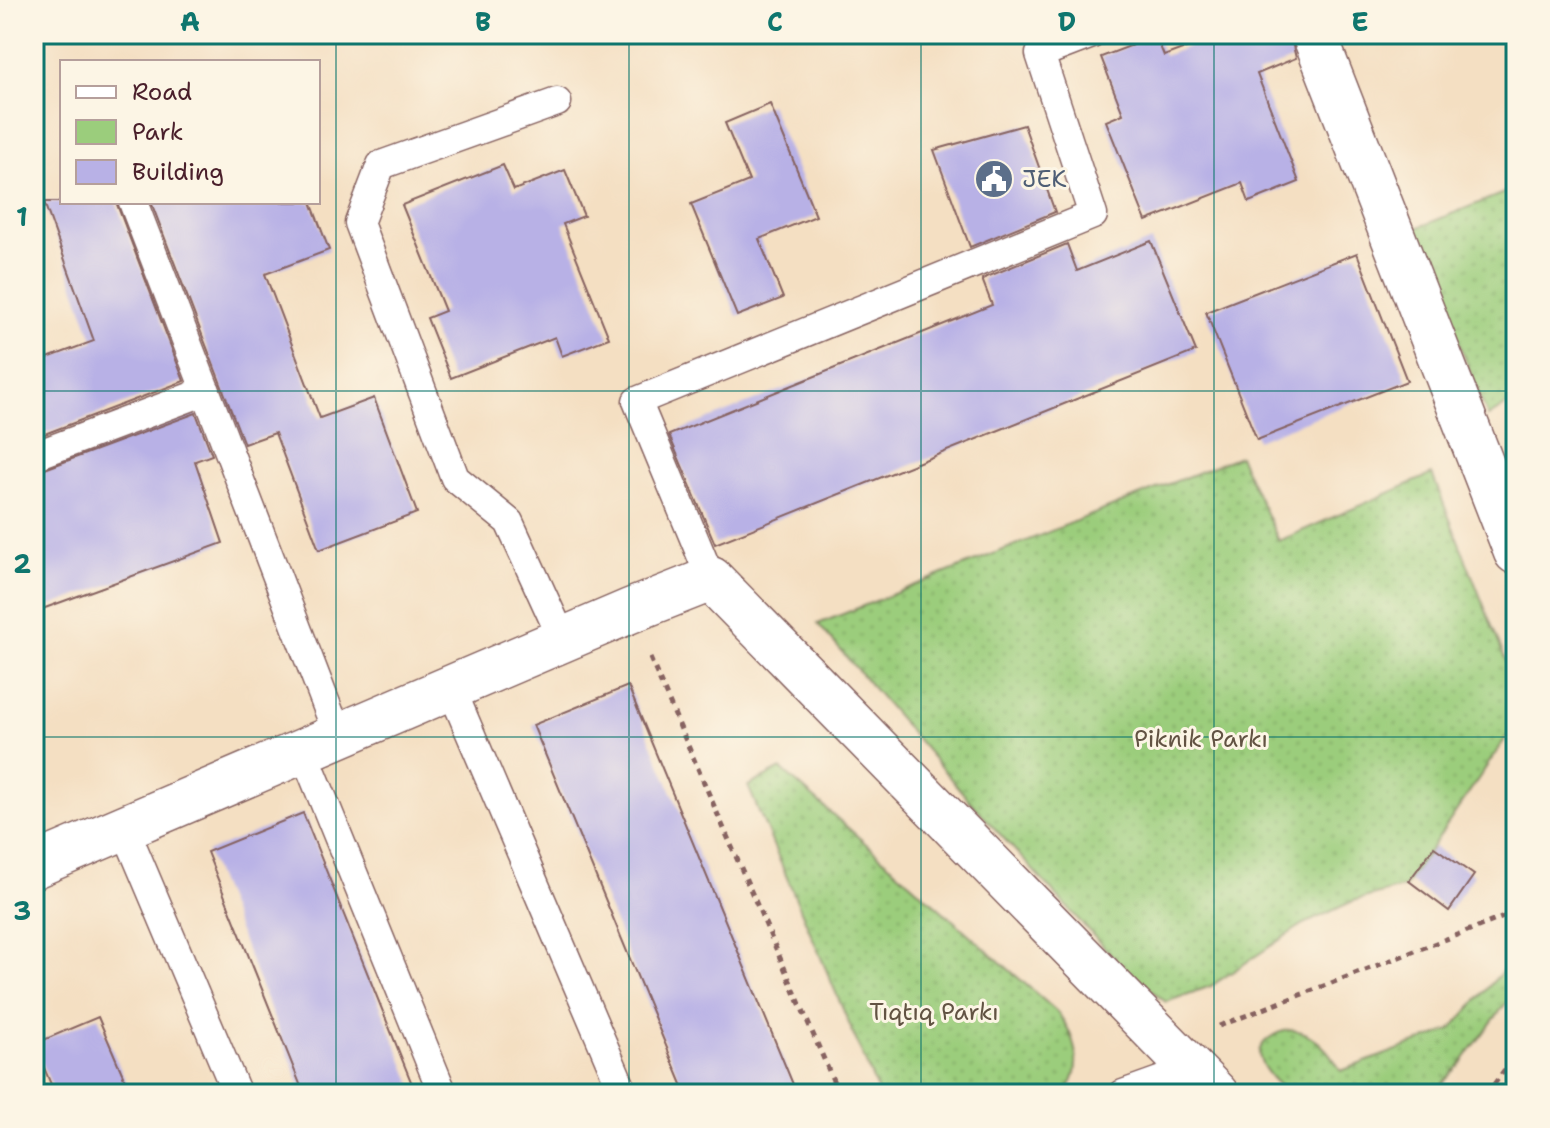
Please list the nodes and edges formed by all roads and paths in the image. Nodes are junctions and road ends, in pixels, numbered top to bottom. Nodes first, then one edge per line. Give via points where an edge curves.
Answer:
1 (1092, 34) edge
2 (1314, 34) edge
3 (557, 102) dead end
4 (134, 204) edge
5 (206, 391) junction
6 (34, 456) edge
7 (1516, 552) edge
8 (711, 579) junction
9 (630, 611) junction
10 (563, 640) junction
11 (451, 688) junction
12 (320, 743) junction
13 (125, 829) junction
14 (34, 866) edge
15 (1516, 920) edge
16 (1210, 1029) dead end
17 (1516, 1054) edge
18 (1203, 1082) edge
19 (237, 1094) edge
20 (443, 1094) edge
21 (624, 1094) edge
22 (839, 1094) edge
23 (1123, 1094) edge
24 (1487, 1094) edge

1 - 8 lane via 1040,54 1093,215 637,401
2 - 7 street
3 - 10 lane via 381,165 359,223 455,478 509,522
4 - 5 lane
5 - 6 lane
5 - 12 lane
8 - 9 street
8 - 18 street
9 - 10 street
9 - 22 path
10 - 11 street
11 - 12 street
11 - 21 lane
12 - 13 street
12 - 20 lane
13 - 14 street
13 - 19 lane
15 - 16 path via 1509,915
17 - 24 path
18 - 23 lane

